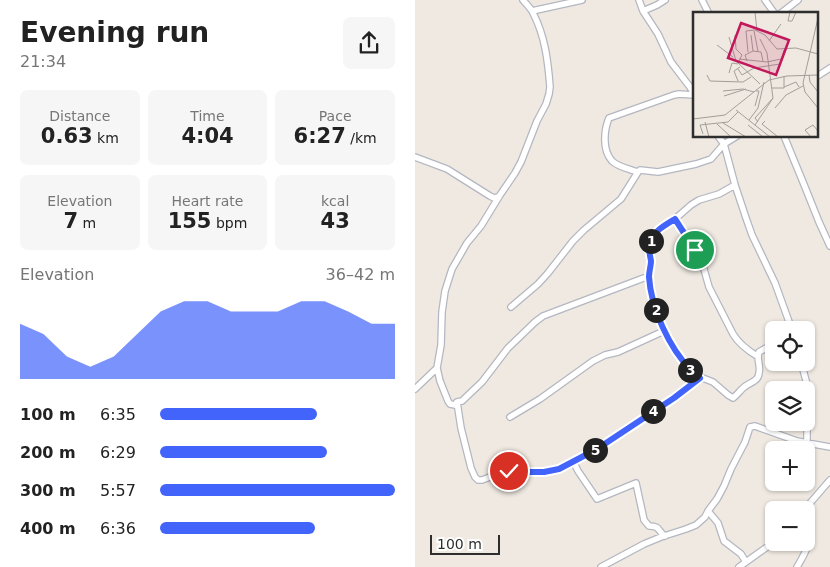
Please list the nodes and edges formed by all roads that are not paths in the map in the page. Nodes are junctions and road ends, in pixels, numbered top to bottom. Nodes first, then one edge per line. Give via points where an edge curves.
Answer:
1 (523, 0) edge
2 (582, 0) edge
3 (639, 0) edge
4 (665, 0) edge
5 (702, 0) edge
6 (765, 0) edge
7 (798, 0) edge
8 (532, 11) junction
9 (643, 11) junction
10 (708, 12) edge
11 (774, 12) edge
12 (783, 12) edge
13 (830, 68) edge
14 (817, 75) edge
15 (692, 85) edge
16 (693, 94) edge
17 (719, 138) edge
18 (734, 138) edge
19 (785, 138) edge
20 (725, 144) junction
21 (415, 157) edge
22 (638, 172) junction
23 (735, 185) junction
24 (498, 197) junction
25 (675, 219) junction
26 (830, 246) edge
27 (649, 276) junction
28 (511, 308) dead end
29 (789, 321) edge
30 (664, 331) junction
31 (765, 349) edge
32 (757, 356) junction
33 (437, 368) junction
34 (803, 371) edge
35 (700, 378) junction
36 (415, 389) edge
37 (457, 402) junction
38 (510, 417) dead end
39 (797, 441) edge
40 (807, 441) edge
41 (815, 444) edge
42 (830, 447) edge
43 (573, 462) junction
44 (830, 480) edge
45 (812, 501) edge
46 (708, 511) junction
47 (665, 536) junction
48 (765, 548) edge
49 (805, 551) edge
50 (746, 562) junction
51 (601, 567) edge
52 (739, 567) edge
53 (797, 567) edge

1 - 8 street
2 - 8 street
3 - 9 street
4 - 9 street
5 - 10 street
6 - 11 street
7 - 12 street
8 - 24 street via 545,45 549,94 521,162
9 - 15 street via 671,62
13 - 14 street
16 - 22 street via 673,94 609,118 605,144 611,160
17 - 20 street
18 - 20 street
19 - 26 street
20 - 22 street via 711,159 696,164 658,172
20 - 23 street
21 - 24 street via 447,169 490,196
22 - 28 street via 621,199 584,230 538,284
23 - 25 street via 699,200
23 - 29 street via 752,235
24 - 33 street via 452,269 445,291
25 - 27 street via 654,234 649,250
25 - 32 street via 702,262 709,287 737,341
27 - 30 street
27 - 37 street via 543,316 508,348 482,382 463,401
30 - 35 street via 691,371
30 - 38 street via 599,358
31 - 32 street
32 - 35 street via 760,372 756,380 733,398 713,382
33 - 36 street
33 - 37 street via 448,401 455,405
34 - 40 street via 811,399
35 - 43 street
37 - 43 street via 471,468 478,480 509,471 552,471
39 - 46 street via 750,427 717,499
41 - 42 street
43 - 47 street via 597,498 636,483 644,520 649,526 657,526
44 - 45 street
46 - 47 street via 696,525
46 - 50 street via 718,523 724,541
47 - 51 street
48 - 50 street
49 - 53 street
50 - 52 street

